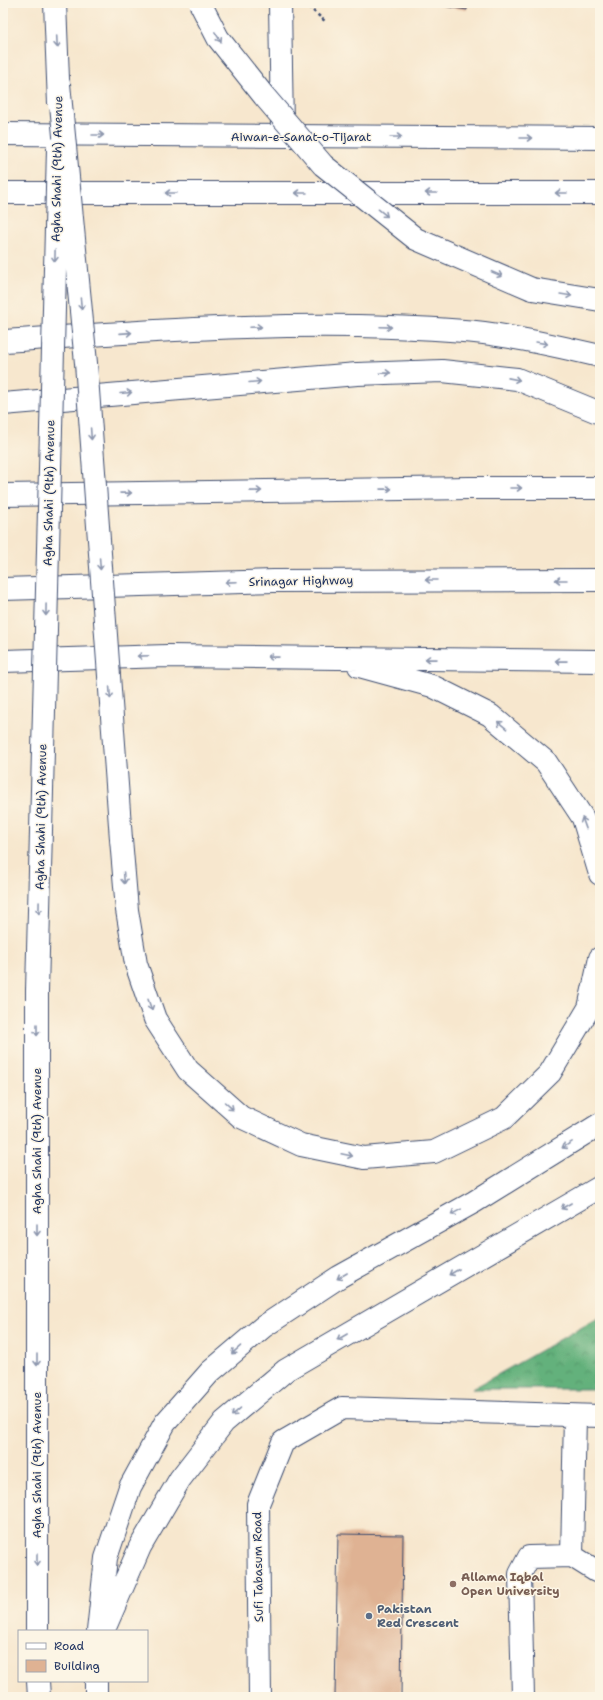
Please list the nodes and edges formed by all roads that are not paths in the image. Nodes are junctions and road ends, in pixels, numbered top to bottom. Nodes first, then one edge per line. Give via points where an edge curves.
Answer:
1 (55, 3) edge
2 (200, 3) edge
3 (280, 3) edge
4 (59, 84) junction
5 (3, 134) edge
6 (282, 136) junction
7 (600, 138) edge
8 (3, 193) edge
9 (600, 193) edge
10 (600, 300) edge
11 (3, 341) edge
12 (600, 356) edge
13 (3, 404) edge
14 (598, 412) edge
15 (600, 488) edge
16 (3, 495) edge
17 (600, 580) edge
18 (3, 589) edge
19 (302, 657) junction
20 (3, 660) edge
21 (600, 661) edge
22 (600, 874) edge
23 (600, 958) edge
24 (600, 1124) edge
25 (600, 1187) edge
26 (576, 1416) junction
27 (600, 1416) edge
28 (572, 1556) junction
29 (600, 1572) edge
30 (37, 1630) edge
31 (98, 1630) edge
32 (103, 1630) edge
33 (38, 1682) edge
34 (96, 1682) edge
35 (39, 1697) edge
36 (96, 1697) edge
37 (260, 1697) edge
38 (523, 1697) edge

1 -> 4 main road, Agha Shahi (9th) Avenue, bridge
2 -> 10 main road, bridge via 218,38 323,165 416,239 532,289
3 - 6 main road
4 -> 23 main road, bridge via 86,363 127,910 136,964 155,1018 188,1070 241,1117 302,1145 364,1158 434,1152 504,1118 550,1073 589,1008
4 -> 30 main road, Agha Shahi (9th) Avenue, bridge via 37,991
5 -> 6 main road, Aiwan-e-Sanat-o-Tijarat
6 -> 7 main road, Aiwan-e-Sanat-o-Tijarat
9 -> 8 main road
11 -> 12 main road via 299,325 390,327 483,333
13 -> 14 main road via 358,374 442,371 517,379
16 -> 15 main road
17 -> 18 main road, Srinagar Highway via 274,581
19 -> 20 main road via 167,656
21 -> 19 main road
22 -> 19 main road via 583,818 546,762 490,715 432,686 366,667
24 -> 31 main road via 474,1202 339,1278 263,1327 210,1372 165,1423 130,1486 106,1558
25 -> 32 main road via 286,1370 224,1422 180,1479 140,1547
26 - 27 main road
26 - 28 main road
26 - 37 main road, Sufi Tabasum Road via 342,1408 283,1442 258,1504
28 - 29 main road
28 - 38 main road via 528,1557 520,1574
33 - 35 main road
34 - 36 main road

